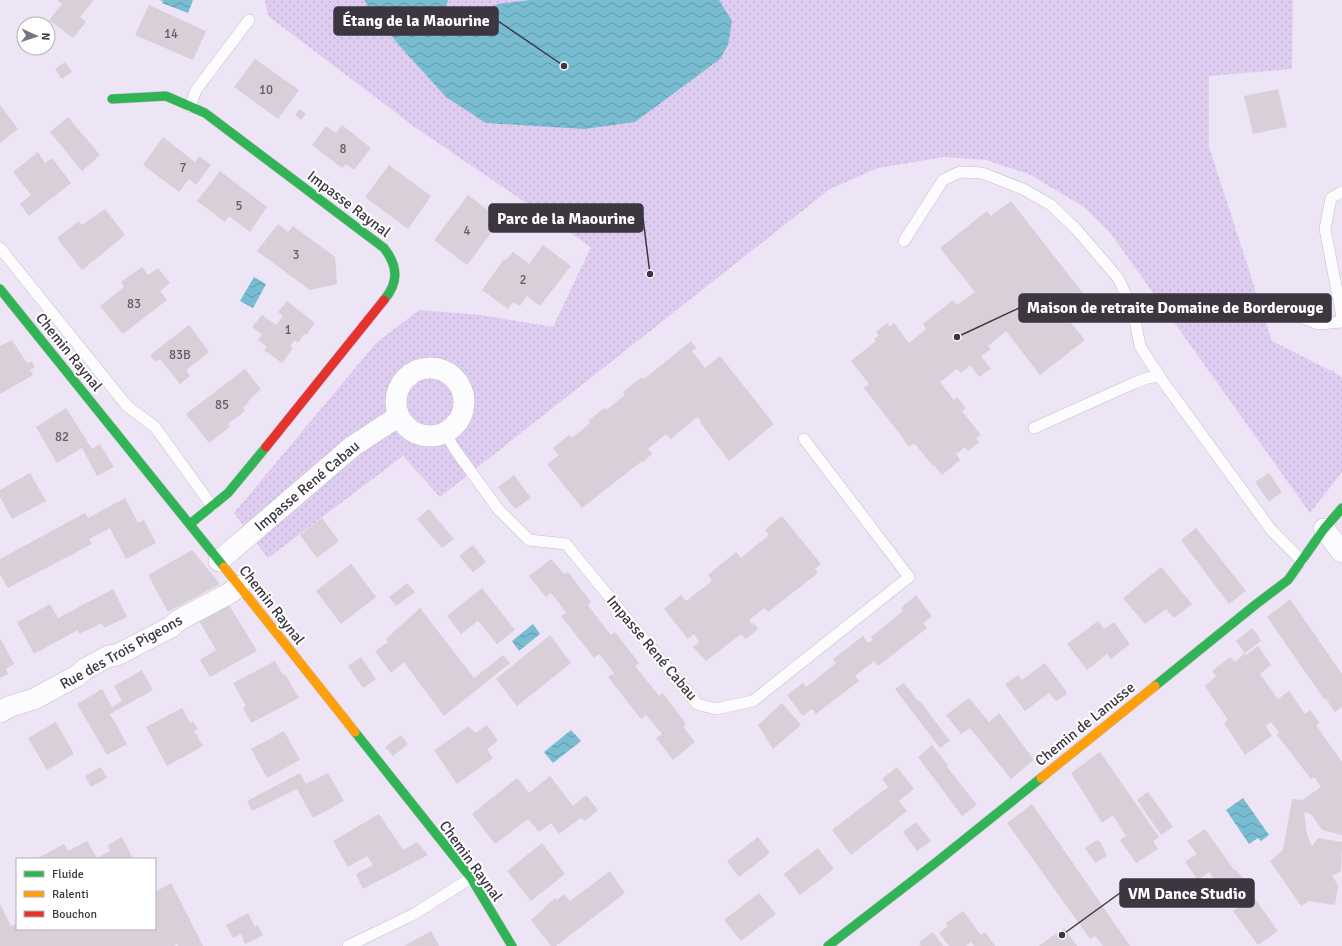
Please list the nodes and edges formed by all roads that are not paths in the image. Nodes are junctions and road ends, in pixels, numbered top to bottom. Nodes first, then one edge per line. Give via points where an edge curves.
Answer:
1 (249, 20) dead end
2 (112, 98) dead end
3 (190, 107) junction
4 (1342, 192) edge
5 (904, 241) dead end
6 (0, 248) edge
7 (0, 289) edge
8 (1259, 301) dead end
9 (1342, 316) edge
10 (1342, 322) edge
11 (1159, 376) junction
12 (399, 416) junction
13 (1034, 428) dead end
14 (445, 433) junction
15 (804, 439) dead end
16 (212, 506) junction
17 (1342, 508) edge
18 (190, 524) junction
19 (1324, 529) junction
20 (1342, 552) edge
21 (219, 561) junction
22 (1302, 561) junction
23 (239, 586) junction
24 (0, 712) edge
25 (471, 878) junction
26 (348, 946) edge
27 (512, 946) edge
28 (828, 946) edge

1 - 3 lane via 196,90
2 - 3 street, Impasse Raynal via 166,96
3 - 16 street, Impasse Raynal via 205,113 384,248 396,267 390,293 228,493
4 - 9 lane via 1331,198 1325,229
5 - 11 lane via 943,180 960,172 982,173 1023,189 1051,205 1076,229 1118,278 1133,310 1140,346
6 - 16 lane via 126,406 155,427
7 - 18 street, Chemin Raynal
8 - 10 lane via 1318,324
11 - 13 lane via 1132,384
11 - 22 lane via 1272,531
12 - 14 street via 405,425 424,436
12 - 14 street via 397,396 406,378 424,368 444,370 459,383 464,394 461,417 455,426
12 - 21 street, Impasse René Cabau via 353,446
14 - 15 lane, Impasse René Cabau via 498,509 529,540 566,544 698,704 716,709 753,701 909,577
16 - 18 street, Impasse Raynal
17 - 19 street, Chemin de Lanusse
18 - 21 street, Chemin Raynal
19 - 20 street
19 - 22 street, Chemin de Lanusse
21 - 23 street, Chemin Raynal
22 - 28 street, Chemin de Lanusse via 1288,580
23 - 24 street, Rue des Trois Pigeons via 171,627 117,655 109,656 65,683
23 - 25 street, Chemin Raynal
25 - 26 lane via 414,914
25 - 27 street, Chemin Raynal

